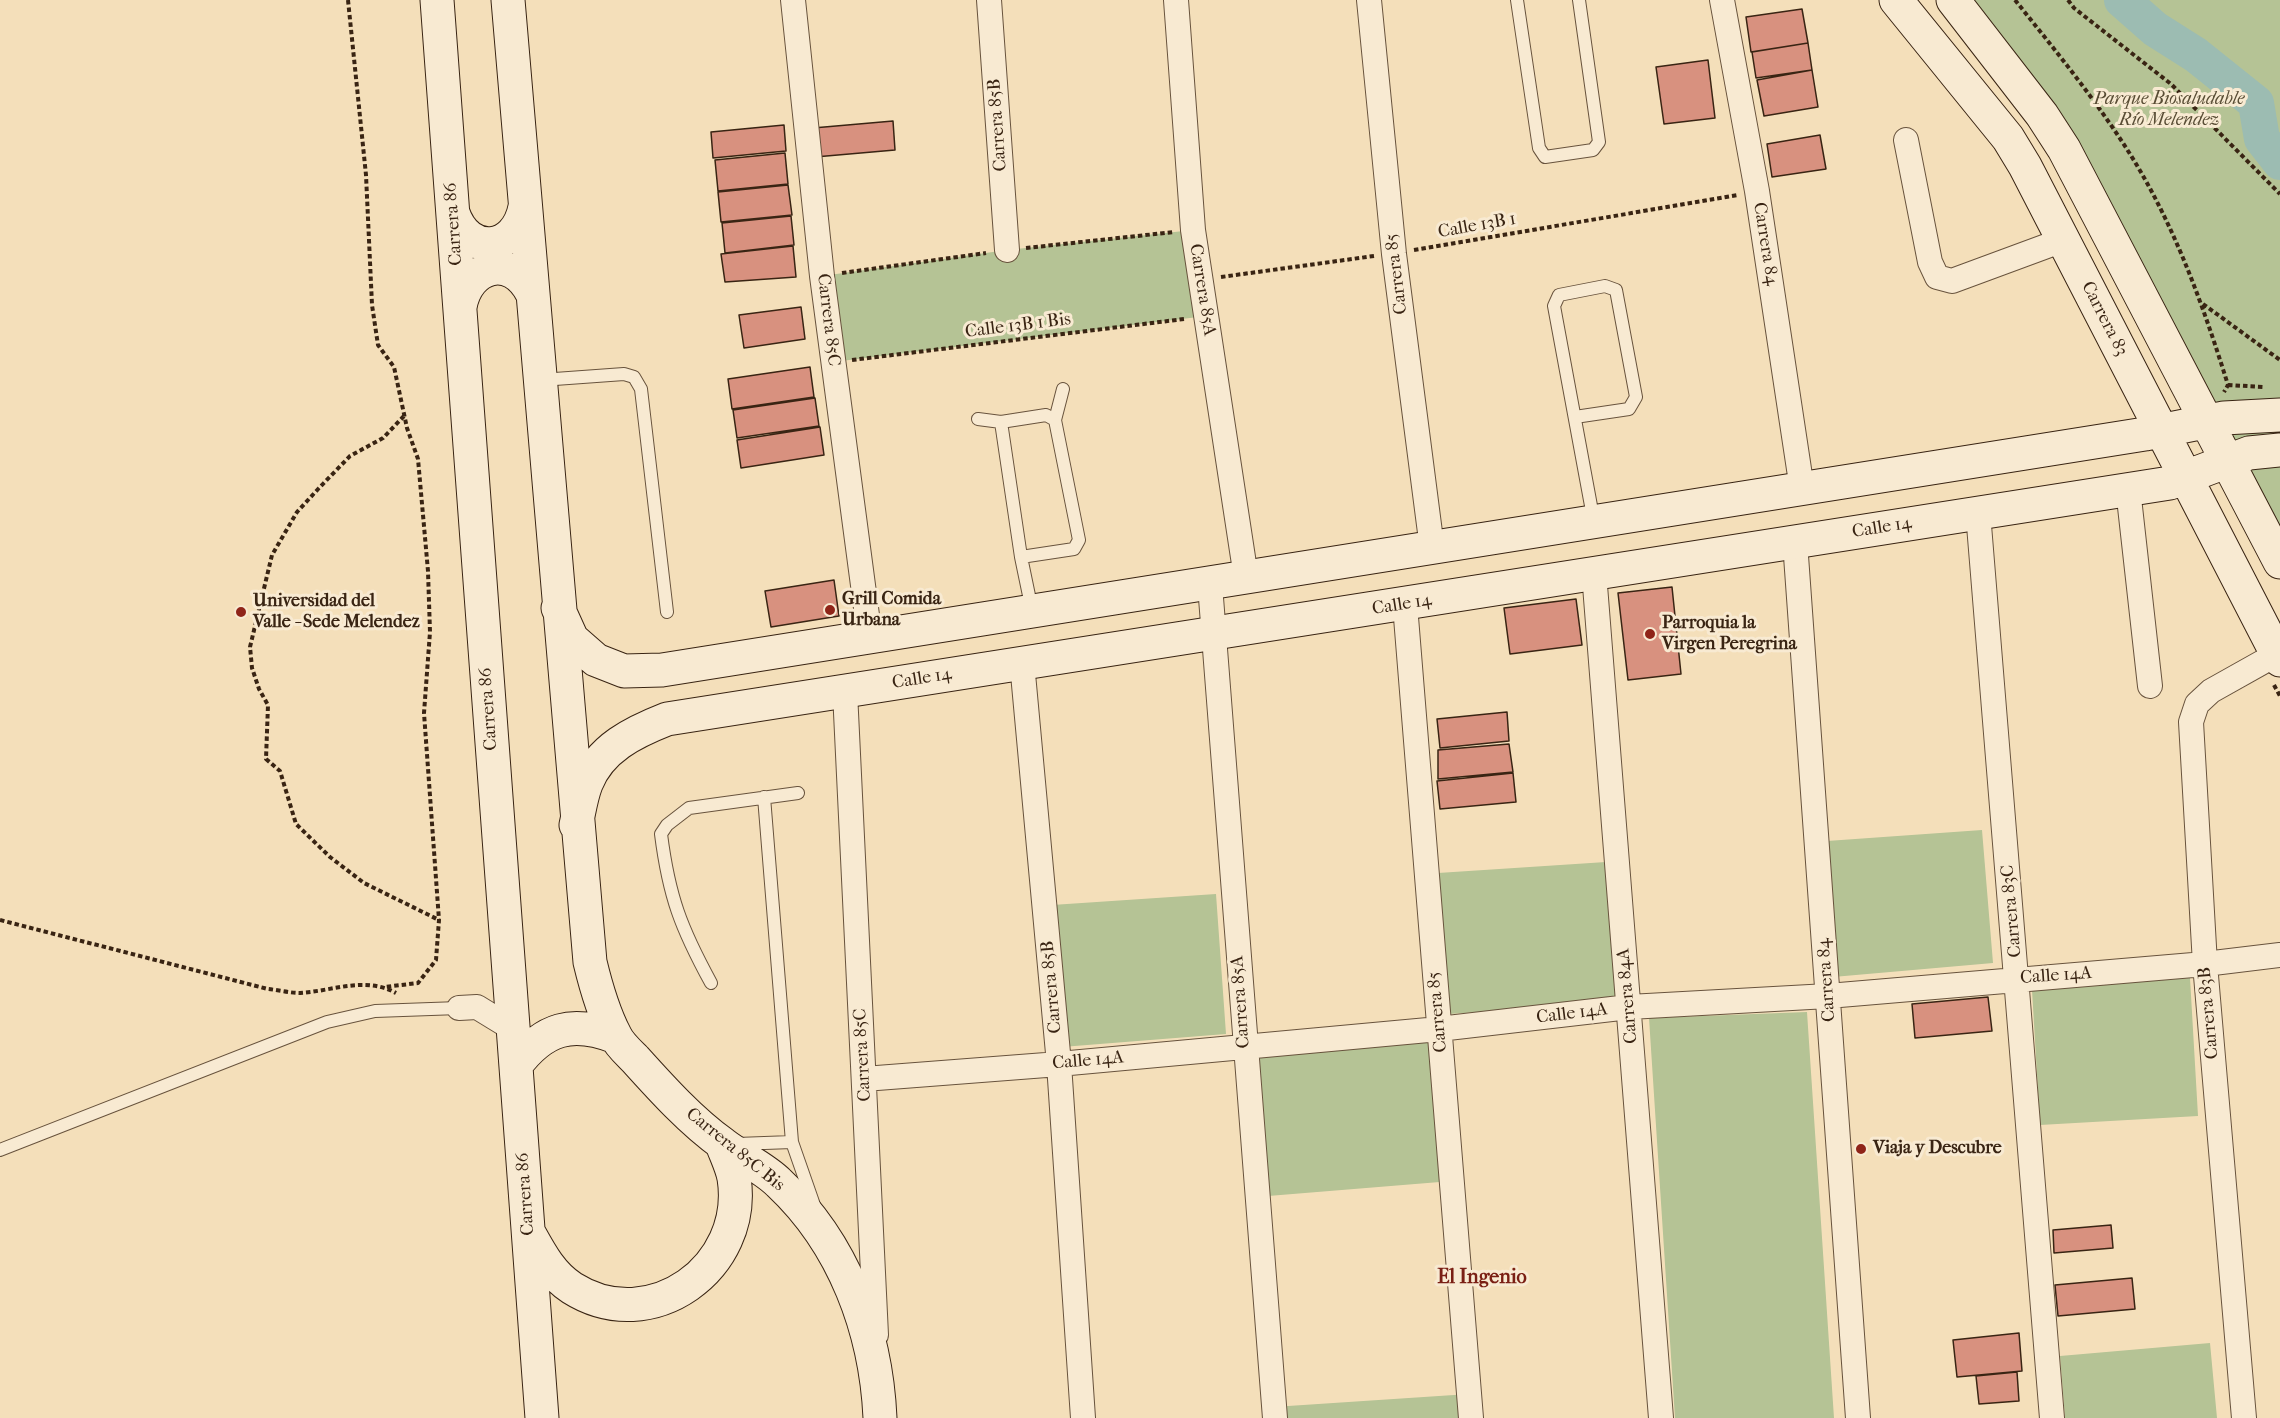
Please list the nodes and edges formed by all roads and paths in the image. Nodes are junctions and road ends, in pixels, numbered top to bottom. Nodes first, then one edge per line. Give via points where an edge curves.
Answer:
1 (348, 0) edge
2 (437, 0) edge
3 (508, 0) edge
4 (793, 0) edge
5 (989, 0) edge
6 (1176, 0) edge
7 (1369, 0) edge
8 (1518, 0) edge
9 (1579, 0) edge
10 (1722, 0) edge
11 (1896, 0) edge
12 (1953, 0) edge
13 (2015, 0) edge
14 (2068, 0) edge
15 (2042, 115) junction
16 (2008, 138) junction
17 (1906, 140) dead end
18 (2085, 185) junction
19 (1757, 192) junction
20 (2280, 194) edge
21 (2044, 203) junction
22 (525, 207) junction
23 (453, 213) junction
24 (2063, 240) junction
25 (1007, 250) dead end
26 (1394, 254) junction
27 (1200, 279) junction
28 (532, 293) junction
29 (2202, 304) junction
30 (460, 307) junction
31 (1206, 316) junction
32 (2280, 360) edge
33 (833, 362) junction
34 (539, 380) junction
35 (1063, 389) dead end
36 (2275, 402) edge
37 (405, 416) junction
38 (1575, 417) junction
39 (978, 419) dead end
40 (1055, 420) junction
41 (1001, 422) junction
42 (2206, 422) junction
43 (2161, 431) junction
44 (2280, 450) edge
45 (2227, 460) junction
46 (2280, 463) edge
47 (2184, 478) junction
48 (1802, 489) junction
49 (2128, 489) junction
50 (1978, 513) junction
51 (2255, 514) junction
52 (1594, 522) junction
53 (1795, 542) junction
54 (1432, 548) junction
55 (1021, 557) junction
56 (2280, 561) edge
57 (1594, 573) junction
58 (1246, 577) junction
59 (1210, 585) junction
60 (1405, 605) junction
61 (558, 608) junction
62 (667, 612) dead end
63 (1032, 612) junction
64 (1213, 635) junction
65 (870, 638) junction
66 (2279, 657) edge
67 (1022, 663) junction
68 (2150, 686) dead end
69 (845, 692) junction
70 (798, 793) dead end
71 (764, 796) junction
72 (576, 825) junction
73 (0, 920) edge
74 (439, 920) junction
75 (2280, 955) edge
76 (2205, 964) junction
77 (2017, 979) junction
78 (509, 980) junction
79 (711, 983) dead end
80 (384, 987) junction
81 (1828, 996) junction
82 (468, 1007) junction
83 (1629, 1007) junction
84 (425, 1010) junction
85 (513, 1029) junction
86 (1439, 1029) junction
87 (616, 1037) junction
88 (1245, 1046) junction
89 (1059, 1064) junction
90 (516, 1065) junction
91 (864, 1078) junction
92 (792, 1142) junction
93 (722, 1144) junction
94 (0, 1150) edge
95 (529, 1233) junction
96 (824, 1233) junction
97 (879, 1386) junction
98 (542, 1418) edge
99 (880, 1418) edge
100 (1083, 1418) edge
101 (1275, 1418) edge
102 (1471, 1418) edge
103 (1661, 1418) edge
104 (1858, 1418) edge
105 (2052, 1418) edge
106 (2244, 1418) edge

1 - 37 path via 366,175 372,305 378,345 394,367
2 - 23 street, Carrera 86
3 - 22 street
4 - 33 street, Carrera 85C
5 - 25 street, Carrera 85B
6 - 27 street, Carrera 85A via 1192,230
7 - 26 street, Carrera 85
8 - 9 lane via 1539,148 1545,158 1593,150 1599,142
10 - 19 street, Carrera 84
11 - 16 street, Carrera 83
12 - 15 street
13 - 29 path via 2083,86 2130,155 2174,236
14 - 20 path via 2171,84
15 - 16 street via 2045,134 2037,145 2025,149
15 - 18 street
16 - 21 street, Carrera 83
17 - 24 street via 1930,262 1937,278 1952,281
18 - 21 street via 2074,174 2053,175 2043,186
18 - 42 street
19 - 26 path, Calle 13B 1
19 - 48 street, Carrera 84
21 - 24 street, Carrera 83
22 - 23 street via 522,222 499,243 484,244 469,238 458,227
22 - 28 street
23 - 30 street, Carrera 86
24 - 43 street, Carrera 83
26 - 27 path, Calle 13B 1
26 - 54 street, Carrera 85
27 - 31 street, Carrera 85A
28 - 30 street via 516,272 490,268 468,282
28 - 34 street
29 - 32 path
29 - 36 path via 2228,385
30 - 78 street, Carrera 86
31 - 33 path, Calle 13B 1 Bis
31 - 58 street, Carrera 85A
33 - 65 street, Carrera 85C
34 - 61 street
34 - 62 lane via 624,374 634,377 641,389
35 - 40 lane
36 - 42 street via 2247,416
37 - 74 path via 418,459 428,571 430,632 424,713
37 - 74 path via 383,438 350,456 297,512 266,570 250,648 258,689 268,705 266,759 280,771 296,824 364,883
38 - 38 lane via 1629,410 1636,397 1616,290 1605,286 1559,295 1554,306
38 - 52 lane
39 - 41 lane
40 - 41 lane via 1046,415
40 - 55 lane via 1079,540 1074,549
41 - 55 lane
42 - 43 street
42 - 45 street
43 - 47 street, Carrera 83
43 - 48 street
44 - 45 street, Calle 14 via 2261,450
45 - 47 street, Calle 14
45 - 51 street
46 - 51 street via 2260,482
47 - 49 street, Calle 14
47 - 66 street, Carrera 83
48 - 52 street
49 - 50 street, Calle 14
49 - 68 street
50 - 53 street, Calle 14
50 - 77 street, Carrera 83C
51 - 56 street
52 - 54 street
53 - 57 street, Calle 14
53 - 81 street, Carrera 84
54 - 58 street
55 - 63 lane
57 - 60 street, Calle 14
57 - 83 street, Carrera 84A
58 - 59 street
59 - 63 street
59 - 64 street, Carrera 85A
60 - 64 street, Calle 14
60 - 86 street, Carrera 85
61 - 65 street via 572,639 596,660 624,671 662,670
61 - 72 street
63 - 65 street
64 - 67 street, Calle 14
64 - 88 street, Carrera 85A
66 - 76 street, Carrera 83B via 2211,691 2196,704 2191,722
67 - 69 street, Calle 14
67 - 89 street, Carrera 85B
69 - 72 street, Calle 14 via 668,719 630,734 606,754 586,783
69 - 91 street, Carrera 85C
70 - 71 lane
71 - 79 lane via 689,808 661,834 667,881 683,932
71 - 92 lane
72 - 87 street, Carrera 85C Bis via 590,962
73 - 80 path via 268,989 299,993 363,984
74 - 80 path via 436,960 424,976 417,983
75 - 76 street, Calle 14A
76 - 77 street, Calle 14A
76 - 106 street, Carrera 83B
77 - 81 street, Calle 14A
77 - 105 street, Carrera 83C
78 - 82 street
78 - 85 street, Carrera 86
80 - 84 path
81 - 83 street, Calle 14A
81 - 104 street, Carrera 84
82 - 84 lane
82 - 85 street
83 - 86 street, Calle 14A
83 - 103 street, Carrera 84A
84 - 94 lane via 375,1011 327,1022
85 - 90 street, Carrera 86
86 - 88 street, Calle 14A
86 - 102 street, Carrera 85
87 - 90 street via 594,1029 571,1028 549,1034 530,1047
87 - 93 street, Carrera 85C Bis via 659,1086
88 - 89 street, Calle 14A
88 - 101 street, Carrera 85A
89 - 91 street, Calle 14A
89 - 100 street, Carrera 85B
90 - 95 street, Carrera 86
91 - 97 street, Carrera 85C
92 - 93 lane
92 - 96 lane
93 - 95 street via 734,1177 735,1213 724,1246 703,1275 674,1295 640,1304 605,1302 572,1288 546,1264
93 - 96 street, Carrera 85C Bis via 778,1181
95 - 98 street, Carrera 86
96 - 97 street, Carrera 85C Bis via 848,1277 865,1325
97 - 99 street, Carrera 85C

